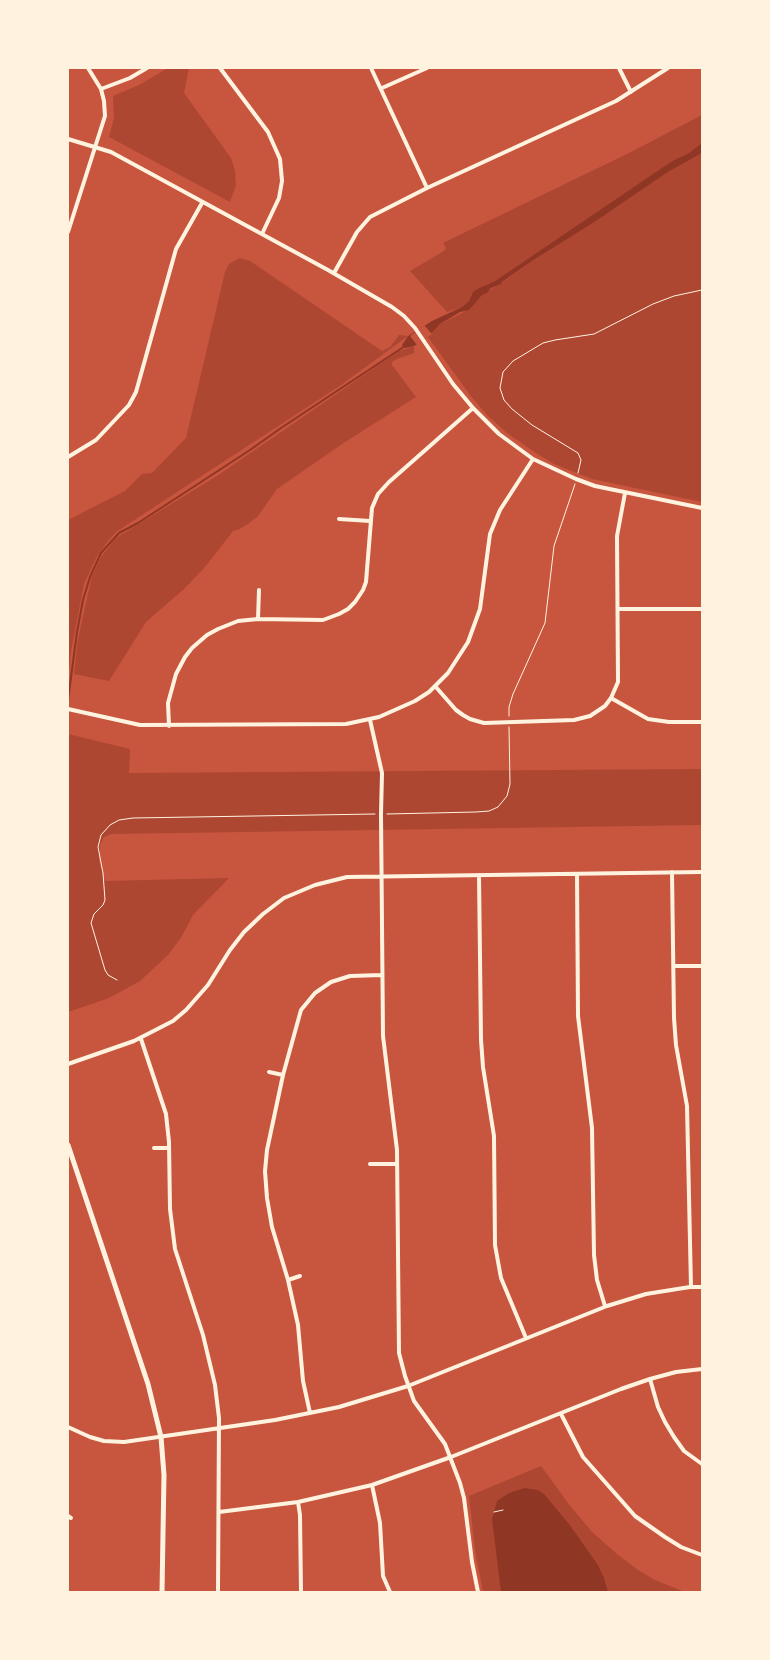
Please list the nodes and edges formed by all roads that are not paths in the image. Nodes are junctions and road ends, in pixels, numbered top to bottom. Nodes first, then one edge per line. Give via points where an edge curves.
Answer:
1 (88, 68) edge
2 (147, 68) edge
3 (220, 68) edge
4 (371, 68) edge
5 (427, 68) edge
6 (620, 68) edge
7 (668, 68) edge
8 (382, 88) junction
9 (102, 89) junction
10 (631, 92) junction
11 (68, 139) edge
12 (95, 146) junction
13 (427, 188) junction
14 (202, 203) junction
15 (68, 232) edge
16 (262, 234) junction
17 (334, 273) junction
18 (474, 408) junction
19 (68, 457) edge
20 (533, 458) junction
21 (625, 493) junction
22 (702, 508) edge
23 (339, 519) dead end
24 (370, 521) junction
25 (259, 590) dead end
26 (618, 609) junction
27 (702, 610) edge
28 (258, 619) junction
29 (435, 686) junction
30 (611, 698) junction
31 (69, 710) edge
32 (370, 720) junction
33 (702, 722) edge
34 (169, 726) junction
35 (672, 872) junction
36 (702, 872) edge
37 (577, 874) junction
38 (478, 875) junction
39 (381, 876) junction
40 (674, 966) junction
41 (702, 966) edge
42 (382, 975) junction
43 (142, 1039) junction
44 (68, 1064) edge
45 (269, 1072) dead end
46 (283, 1075) junction
47 (68, 1145) edge
48 (154, 1148) dead end
49 (169, 1148) junction
50 (370, 1164) dead end
51 (397, 1164) junction
52 (300, 1276) dead end
53 (288, 1280) junction
54 (691, 1287) junction
55 (702, 1287) edge
56 (606, 1306) junction
57 (526, 1338) junction
58 (702, 1369) edge
59 (650, 1379) junction
60 (408, 1386) junction
61 (310, 1413) junction
62 (562, 1414) junction
63 (68, 1428) edge
64 (218, 1429) junction
65 (161, 1437) junction
66 (451, 1457) junction
67 (702, 1464) edge
68 (372, 1485) junction
69 (298, 1502) junction
70 (219, 1512) junction
71 (702, 1555) edge
72 (162, 1592) edge
73 (218, 1592) edge
74 (301, 1592) edge
75 (390, 1592) edge
76 (478, 1592) edge

1 - 9 street
2 - 9 street
3 - 16 street via 268,132 280,158 282,182 279,198
4 - 8 street
5 - 8 street
6 - 10 street
7 - 10 street
8 - 13 street
9 - 12 street via 105,116
10 - 13 street
11 - 12 street
12 - 14 street
12 - 15 street
13 - 17 street via 363,223
14 - 16 street
14 - 19 street via 176,250 136,392 129,405 96,440
16 - 17 street
17 - 18 street via 404,316
18 - 20 street via 499,434
18 - 24 street via 389,482 374,501
20 - 21 street via 576,479
20 - 29 street via 500,510 490,534 481,600 471,636 456,664
21 - 22 street
21 - 26 street via 617,536
23 - 24 street
24 - 28 street via 366,582 361,595 348,609 322,620
25 - 28 street
26 - 27 street
26 - 30 street via 618,674
28 - 34 street via 226,625 192,648 172,685 168,703
29 - 30 street via 456,710 470,719 484,722 582,719 599,711
29 - 32 street via 394,712
30 - 33 street via 648,719
31 - 34 street via 140,726
32 - 34 street via 346,724
32 - 39 street via 382,773
35 - 36 street
35 - 37 street
35 - 40 street
37 - 38 street
37 - 56 street via 578,1016 592,1128 595,1266
38 - 39 street
38 - 57 street via 481,1040 494,1136 496,1254 501,1278
39 - 42 street
39 - 43 street via 347,877 315,885 284,898 244,932 208,985 186,1010
40 - 41 street
40 - 54 street via 675,1038 687,1106
42 - 46 street via 350,976 331,982 315,993 301,1010
42 - 51 street via 384,1060
43 - 44 street
43 - 49 street via 166,1114
45 - 46 street
46 - 53 street via 265,1171 272,1227
47 - 65 street via 148,1384
48 - 49 street
49 - 64 street via 170,1207 175,1249 209,1355
50 - 51 street
51 - 60 street via 398,1339
52 - 53 street
53 - 61 street via 298,1325 303,1381
54 - 55 street
54 - 56 street via 646,1294
56 - 57 street
57 - 60 street
58 - 59 street
59 - 62 street
59 - 67 street via 661,1414 674,1437
60 - 61 street
60 - 66 street via 418,1409 439,1434
61 - 64 street
62 - 66 street
62 - 71 street via 583,1456 635,1516 667,1538
63 - 65 street via 90,1437 124,1442
64 - 65 street
64 - 70 street
65 - 72 street via 164,1475
66 - 68 street
66 - 76 street via 464,1498
68 - 69 street
68 - 75 street via 380,1523 383,1576
69 - 70 street
69 - 74 street
70 - 73 street

